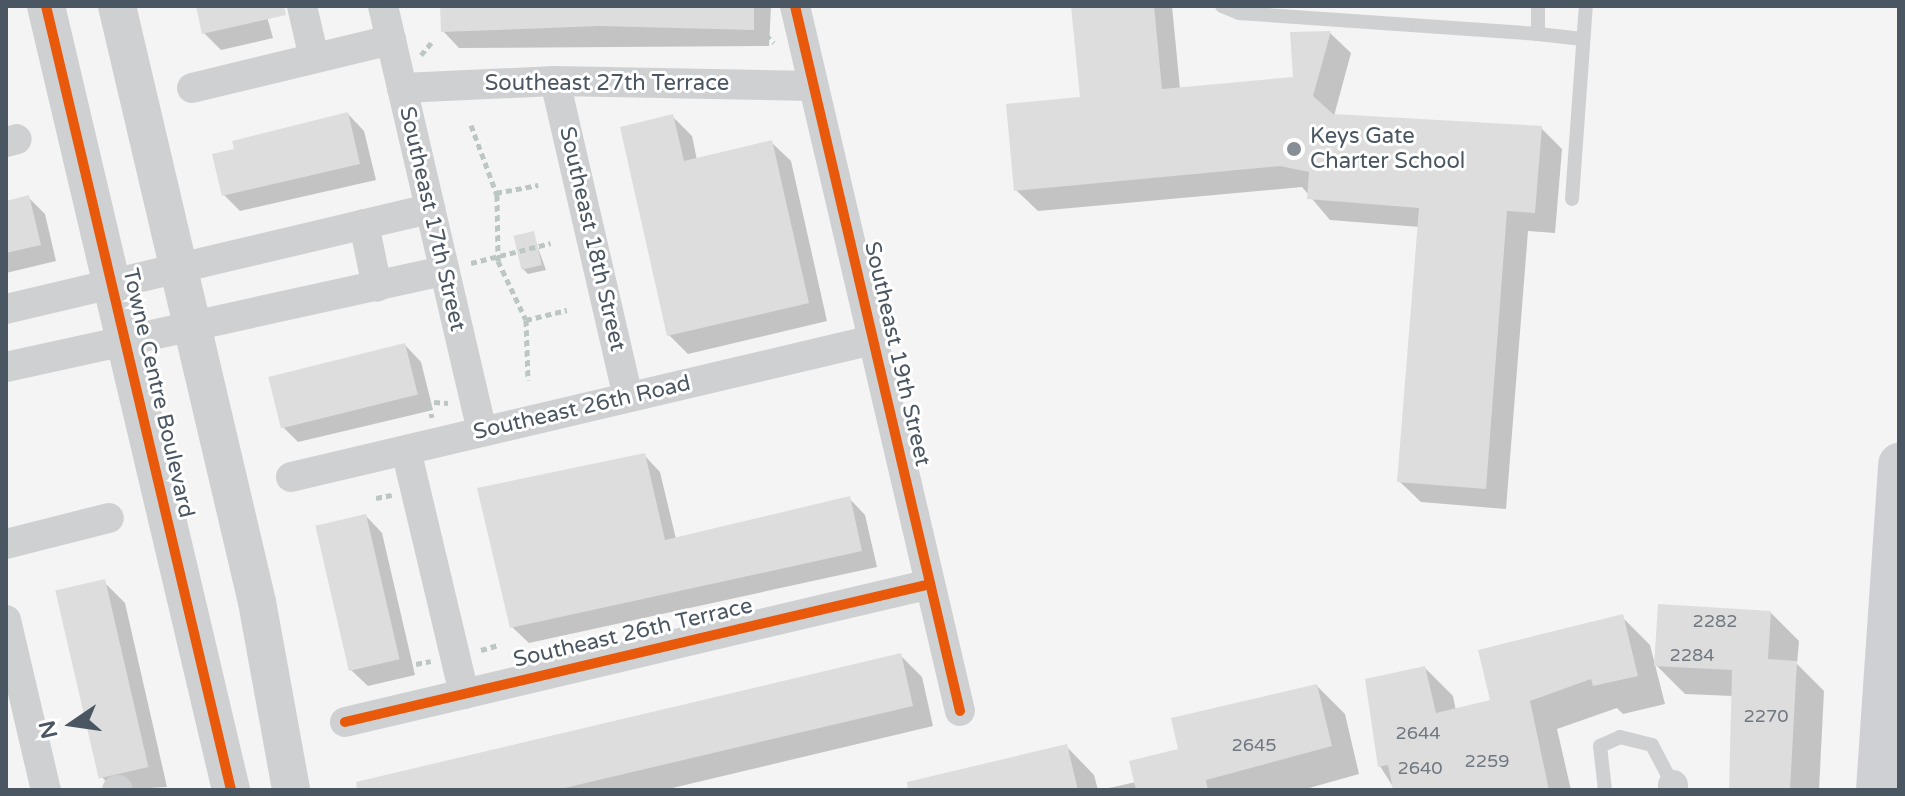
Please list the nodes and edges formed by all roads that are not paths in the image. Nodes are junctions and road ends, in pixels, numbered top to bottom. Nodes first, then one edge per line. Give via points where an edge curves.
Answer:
1 (46, 6) edge
2 (117, 6) edge
3 (302, 6) edge
4 (383, 6) edge
5 (795, 6) edge
6 (1222, 6) edge
7 (1538, 6) edge
8 (1586, 6) edge
9 (1538, 34) junction
10 (1583, 39) junction
11 (391, 40) junction
12 (314, 58) junction
13 (555, 81) junction
14 (813, 86) junction
15 (192, 88) dead end
16 (402, 88) junction
17 (1572, 199) dead end
18 (430, 209) junction
19 (364, 224) junction
20 (178, 264) junction
21 (457, 267) junction
22 (111, 283) junction
23 (377, 287) junction
24 (6, 309) edge
25 (192, 325) junction
26 (124, 339) junction
27 (873, 340) junction
28 (6, 367) edge
29 (628, 397) junction
30 (482, 432) junction
31 (406, 450) junction
32 (1899, 464) edge
33 (291, 477) dead end
34 (109, 518) dead end
35 (6, 544) edge
36 (930, 584) junction
37 (6, 620) edge
38 (1891, 655) edge
39 (464, 694) junction
40 (960, 711) dead end
41 (345, 722) dead end
42 (1673, 787) edge
43 (46, 790) edge
44 (231, 790) edge
45 (291, 790) edge
46 (1605, 790) edge
47 (1877, 790) edge

1 - 22 street, Towne Centre Boulevard
2 - 20 street
3 - 12 street
4 - 11 street, Southeast 17th Street
5 - 14 street, Southeast 19th Street
6 - 9 lane via 1239,13
7 - 9 lane
8 - 10 lane
9 - 10 lane
10 - 17 lane
11 - 12 street
11 - 16 street, Southeast 17th Street
12 - 15 street
13 - 14 street, Southeast 27th Terrace
13 - 16 street, Southeast 27th Terrace
13 - 29 street, Southeast 18th Street
14 - 27 street, Southeast 19th Street
16 - 18 street, Southeast 17th Street
18 - 19 street
18 - 21 street, Southeast 17th Street
19 - 20 street
19 - 23 street
20 - 22 street
20 - 25 street
21 - 23 street
21 - 30 street, Southeast 17th Street
22 - 24 street
22 - 26 street, Towne Centre Boulevard
23 - 25 street
25 - 26 street
25 - 45 street via 267,650
26 - 28 street
26 - 44 street, Towne Centre Boulevard
27 - 29 street, Southeast 26th Road
27 - 36 street, Southeast 19th Street
29 - 30 street, Southeast 26th Road
30 - 31 street, Southeast 26th Road
31 - 33 street, Southeast 26th Road
31 - 39 street
32 - 38 main road
34 - 35 street
36 - 39 street, Southeast 26th Terrace
36 - 40 street, Southeast 19th Street
37 - 43 street
38 - 47 main road
39 - 41 street, Southeast 26th Terrace
42 - 46 lane via 1652,745 1620,737 1600,746

